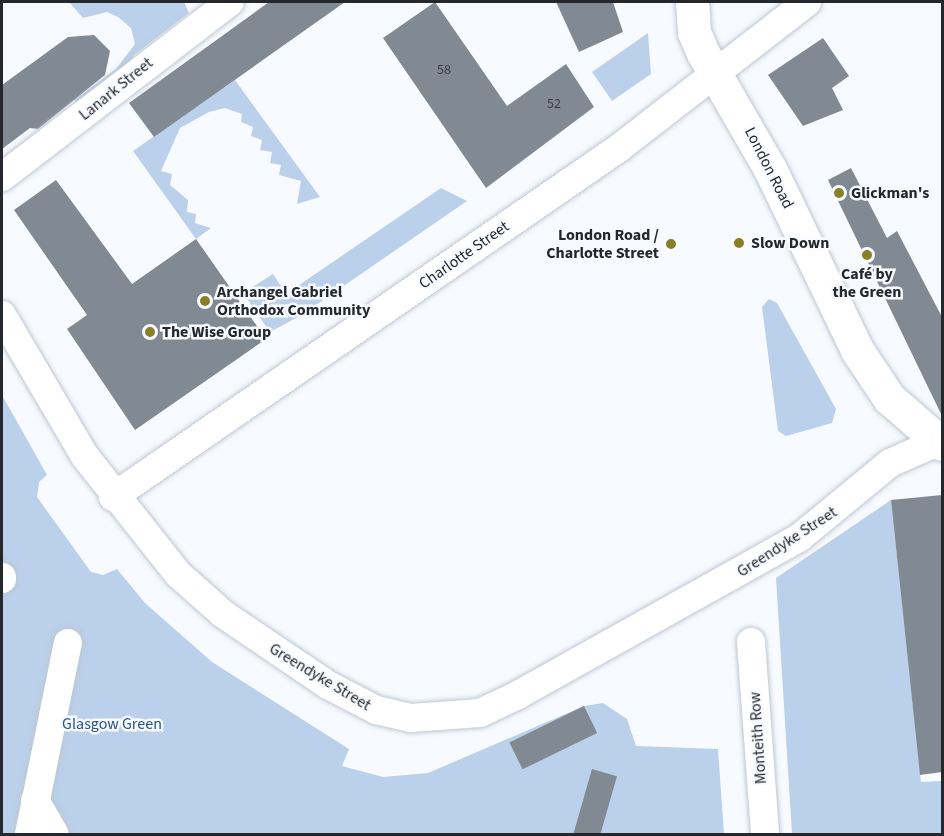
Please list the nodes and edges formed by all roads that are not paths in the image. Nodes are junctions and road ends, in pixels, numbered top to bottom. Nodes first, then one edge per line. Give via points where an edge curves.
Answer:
1 (230, 2) edge
2 (692, 2) edge
3 (807, 2) edge
4 (713, 70) junction
5 (2, 177) edge
6 (2, 315) edge
7 (942, 442) edge
8 (113, 497) junction
9 (751, 642) dead end
10 (68, 643) dead end
11 (35, 800) junction
12 (29, 834) edge
13 (55, 834) edge
14 (765, 834) edge

1 - 5 street, Lanark Street
2 - 4 main road, London Road via 694,32
3 - 4 street, Charlotte Street
4 - 7 main road, London Road via 771,171 874,378 900,409
4 - 8 street, Charlotte Street via 619,148
6 - 8 street, Greendyke Street
7 - 8 street, Greendyke Street via 890,463 826,519 712,590 488,710 451,717 411,718 376,710 287,659 198,593
9 - 14 street, Monteith Row
10 - 11 street
11 - 12 street
11 - 13 street

